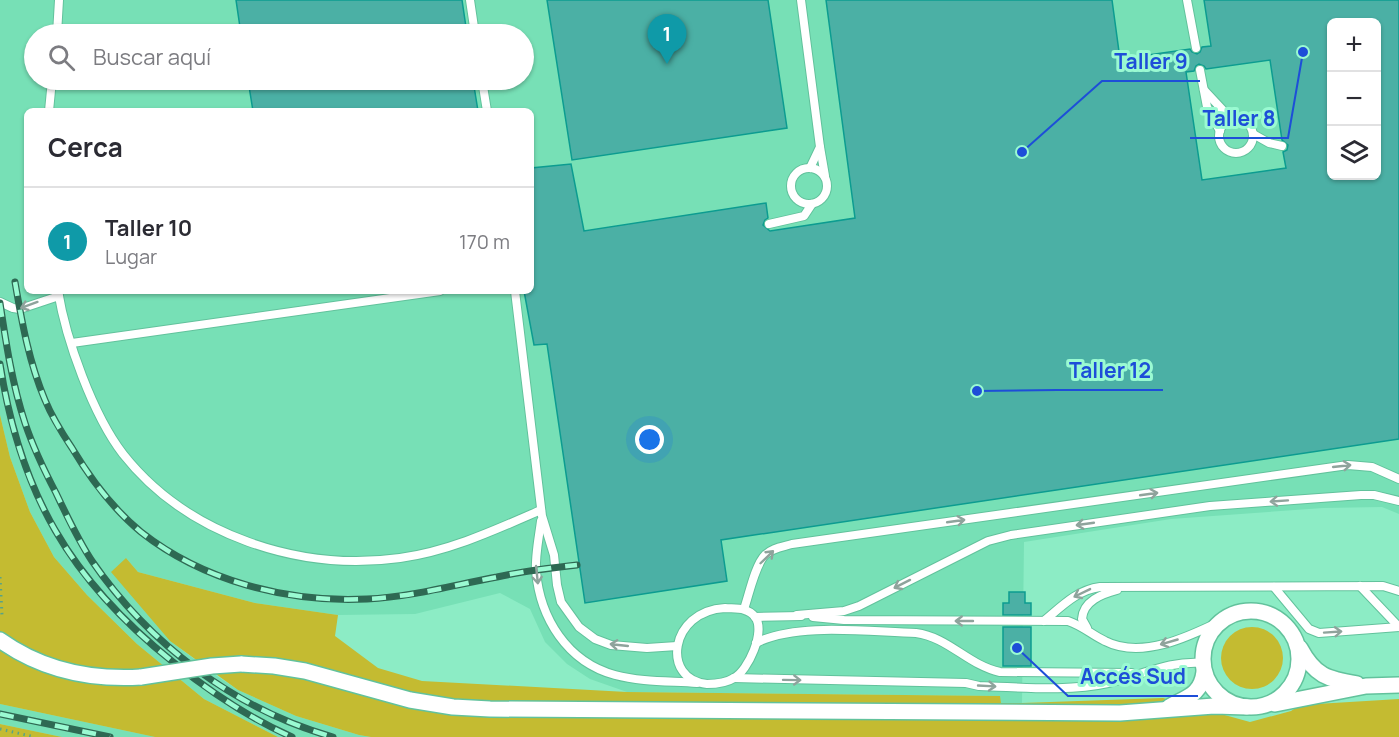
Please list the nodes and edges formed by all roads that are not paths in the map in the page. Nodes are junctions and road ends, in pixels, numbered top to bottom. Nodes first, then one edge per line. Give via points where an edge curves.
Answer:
1 (59, 0) edge
2 (470, 0) edge
3 (801, 0) edge
4 (1187, 0) edge
5 (58, 24) edge
6 (474, 24) edge
7 (1196, 48) dead end
8 (1200, 70) dead end
9 (51, 90) edge
10 (484, 90) edge
11 (1204, 90) junction
12 (49, 108) edge
13 (487, 108) edge
14 (1232, 120) junction
15 (1220, 131) junction
16 (1253, 134) junction
17 (1282, 146) dead end
18 (820, 147) junction
19 (810, 168) junction
20 (825, 177) junction
21 (812, 204) junction
22 (769, 224) dead end
23 (57, 294) edge
24 (59, 294) edge
25 (419, 294) edge
26 (515, 294) edge
27 (0, 302) edge
28 (72, 343) junction
29 (1399, 479) edge
30 (1399, 501) edge
31 (541, 513) junction
32 (1360, 586) junction
33 (1127, 587) junction
34 (1274, 587) junction
35 (1399, 591) edge
36 (744, 609) junction
37 (797, 615) junction
38 (755, 617) junction
39 (1223, 620) junction
40 (1044, 621) junction
41 (1399, 627) edge
42 (1090, 631) junction
43 (1295, 637) junction
44 (0, 640) edge
45 (756, 643) junction
46 (677, 645) junction
47 (1204, 668) junction
48 (1143, 673) junction
49 (734, 678) junction
50 (697, 683) junction
51 (1399, 685) edge
52 (1366, 686) junction
53 (1254, 707) junction
54 (1163, 709) junction

1 - 5 lane
2 - 6 lane
3 - 18 lane
4 - 7 lane
8 - 11 lane
9 - 12 lane
10 - 13 lane
11 - 14 lane
11 - 15 lane via 1207,107
14 - 15 lane
14 - 16 lane via 1248,124
15 - 16 lane via 1222,147 1237,153 1251,145
16 - 17 lane
18 - 19 lane
18 - 20 lane
19 - 20 lane
19 - 21 lane via 798,172 792,188 797,198
20 - 21 lane via 825,194
21 - 22 lane via 804,216
23 -> 27 lane via 20,309
24 - 28 lane
25 - 28 lane
26 - 31 lane
28 - 31 lane via 100,417 123,454 176,504 228,534 311,558 371,561 429,553
36 -> 29 lane via 759,563 777,548 792,544 1348,465 1372,467
30 -> 37 lane via 1361,495 1210,506 1011,535 977,546 859,606
46 -> 31 lane via 611,645 579,627 561,602 554,555
31 -> 50 lane via 536,559 538,587 549,622 560,639 592,665 613,674
32 - 34 lane
32 - 35 lane
32 - 41 lane
33 - 34 lane
33 -> 40 lane via 1078,593
33 - 42 lane via 1084,608 1082,619
34 -> 41 lane via 1309,629 1319,633
36 - 38 lane
36 - 46 lane via 712,609 698,615 683,629
37 - 38 lane
40 -> 37 lane via 844,620
38 - 45 lane
39 -> 42 lane via 1192,635 1154,646 1119,646
39 - 43 street via 1254,611 1271,615
39 - 47 street via 1206,643
40 - 42 lane via 1068,621
43 - 52 street via 1317,673
43 - 53 street via 1299,666 1295,680 1276,701
44 - 54 street, bridge via 38,661 96,678 141,677 212,666 274,666 453,707 964,712
45 - 48 lane via 802,630 916,633 941,640 971,661 1000,672
45 - 49 lane via 743,671
46 - 50 lane via 680,665
47 - 48 lane via 1189,662
47 - 53 street via 1210,685 1220,696 1233,704
47 - 54 street via 1203,684 1195,693
49 -> 48 lane via 1068,687 1110,683
49 - 50 lane
51 - 52 street
52 - 53 street
53 - 54 street

